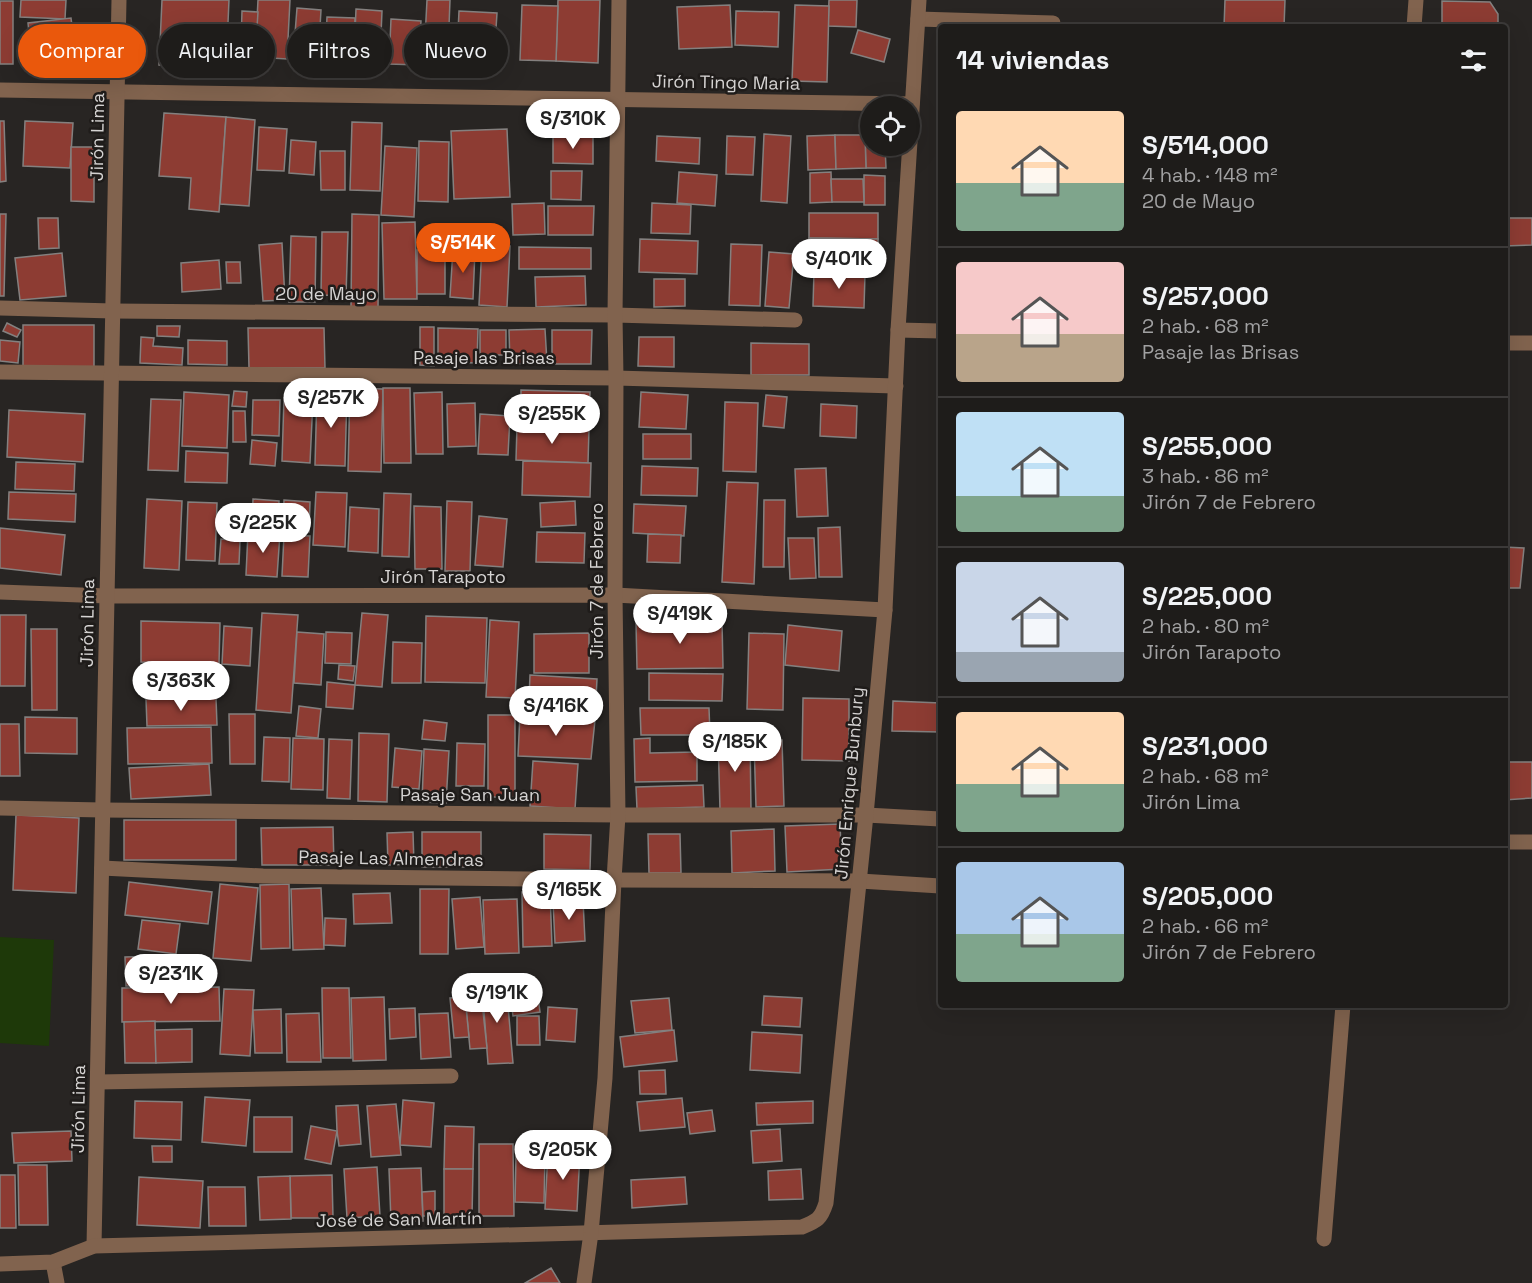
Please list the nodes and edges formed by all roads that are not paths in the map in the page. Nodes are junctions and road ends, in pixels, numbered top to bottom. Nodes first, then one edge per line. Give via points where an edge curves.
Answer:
1 (119, 0) edge
2 (619, 0) edge
3 (919, 0) edge
4 (1416, 0) edge
5 (918, 19) junction
6 (1053, 22) dead end
7 (1414, 24) edge
8 (0, 90) edge
9 (117, 92) junction
10 (913, 96) edge
11 (617, 99) junction
12 (860, 103) edge
13 (909, 156) edge
14 (0, 309) edge
15 (113, 311) junction
16 (615, 315) junction
17 (795, 320) dead end
18 (898, 330) junction
19 (938, 331) edge
20 (1508, 343) edge
21 (1532, 343) edge
22 (0, 372) edge
23 (111, 374) junction
24 (616, 378) junction
25 (896, 386) junction
26 (0, 592) edge
27 (615, 595) junction
28 (107, 596) junction
29 (885, 610) junction
30 (0, 808) edge
31 (103, 810) junction
32 (618, 814) junction
33 (866, 815) junction
34 (938, 819) edge
35 (1508, 842) edge
36 (1532, 842) edge
37 (102, 867) junction
38 (614, 880) junction
39 (860, 881) junction
40 (938, 886) edge
41 (1343, 1008) edge
42 (451, 1076) dead end
43 (98, 1082) junction
44 (802, 1227) joint
45 (591, 1233) junction
46 (1324, 1239) dead end
47 (94, 1246) junction
48 (53, 1262) junction
49 (0, 1264) edge
50 (57, 1283) edge
51 (584, 1283) edge

1 - 9 street, Jirón Lima
2 - 11 street, Jirón 7 de Febrero
3 - 5 street, Jirón Enrique Bunbury
4 - 7 street
5 - 6 street
5 - 10 street, Jirón Enrique Bunbury
8 - 9 street, Jirón Tingo Maria
9 - 11 street, Jirón Tingo Maria
9 - 15 street, Jirón Lima
11 - 12 street, Jirón Tingo Maria
11 - 16 street, Jirón 7 de Febrero
13 - 18 street, Jirón Enrique Bunbury
14 - 15 street, 20 de Mayo
15 - 16 street, 20 de Mayo
15 - 23 street, Jirón Lima
16 - 17 street, 20 de Mayo
16 - 24 street, Jirón 7 de Febrero
18 - 19 street
18 - 25 street, Jirón Enrique Bunbury
20 - 21 street
22 - 23 street, Pasaje las Brisas
23 - 24 street, Pasaje las Brisas
23 - 28 street, Jirón Lima
24 - 25 street, Pasaje las Brisas
24 - 27 street, Jirón 7 de Febrero
25 - 29 street, Jirón Enrique Bunbury
26 - 28 street, Jirón Tarapoto
27 - 28 street, Jirón Tarapoto
27 - 29 street, Jirón Tarapoto
27 - 32 street, Jirón 7 de Febrero
28 - 31 street, Jirón Lima
29 - 33 street, Jirón Enrique Bunbury
30 - 31 street, Pasaje San Juan
31 - 32 street, Pasaje San Juan
31 - 37 street, Jirón Lima
32 - 33 street, Pasaje San Juan
32 - 38 street, Jirón 7 de Febrero
33 - 34 street, Pasaje San Juan
33 - 39 street, Jirón Enrique Bunbury
35 - 36 street
37 - 38 street, Pasaje Las Almendras via 263,876
37 - 43 street, Jirón Lima
38 - 39 street, Pasaje Las Almendras
38 - 45 street, Jirón 7 de Febrero via 606,1078
39 - 40 street, Pasaje Las Almendras
39 - 44 street, Jirón Enrique Bunbury via 826,1203 823,1214
41 - 46 street
42 - 43 street
43 - 47 street, Jirón Lima
44 - 45 street, José de San Martín
45 - 47 street, José de San Martín
45 - 51 street, Jirón 7 de Febrero
47 - 48 street, José de San Martín
48 - 49 street, José de San Martín
48 - 50 street

